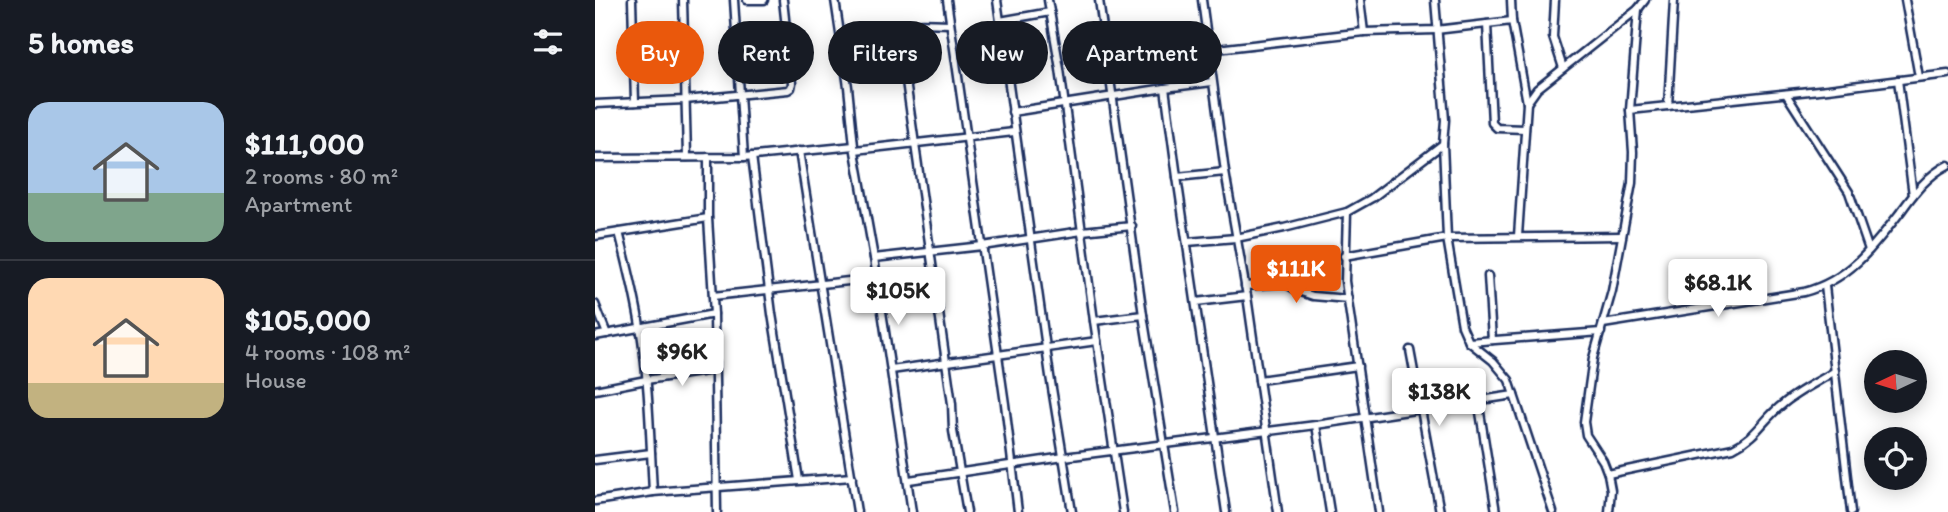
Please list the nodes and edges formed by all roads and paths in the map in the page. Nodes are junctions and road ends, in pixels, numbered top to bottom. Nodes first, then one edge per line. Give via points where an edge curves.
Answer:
1 (632, 0) edge
2 (683, 0) edge
3 (734, 0) edge
4 (747, 0) edge
5 (764, 0) edge
6 (783, 0) edge
7 (835, 0) edge
8 (947, 0) edge
9 (997, 0) edge
10 (1048, 0) edge
11 (1099, 0) edge
12 (1202, 0) edge
13 (1360, 0) edge
14 (1435, 0) edge
15 (1511, 0) edge
16 (1555, 0) edge
17 (1645, 0) edge
18 (1674, 0) edge
19 (1905, 0) edge
20 (1638, 9) junction
21 (1051, 12) junction
22 (838, 21) edge
23 (1000, 21) joint
24 (1205, 21) edge
25 (1512, 21) junction
26 (942, 24) edge
27 (950, 24) junction
28 (1487, 24) junction
29 (1436, 30) junction
30 (1364, 32) junction
31 (1222, 48) edge
32 (1563, 68) junction
33 (1948, 74) edge
34 (1919, 77) junction
35 (1898, 80) junction
36 (847, 84) edge
37 (907, 84) edge
38 (1008, 84) edge
39 (1196, 84) edge
40 (1212, 84) edge
41 (1165, 88) junction
42 (1786, 94) junction
43 (740, 95) junction
44 (1112, 97) junction
45 (685, 100) junction
46 (635, 102) junction
47 (1527, 103) junction
48 (595, 104) edge
49 (1064, 104) junction
50 (1668, 106) junction
51 (1630, 110) junction
52 (1012, 112) junction
53 (1525, 129) junction
54 (1014, 132) junction
55 (966, 137) junction
56 (916, 143) junction
57 (1443, 144) junction
58 (855, 148) junction
59 (799, 152) junction
60 (752, 156) junction
61 (687, 157) junction
62 (708, 157) junction
63 (744, 157) junction
64 (595, 158) edge
65 (1948, 165) edge
66 (1225, 172) junction
67 (1177, 177) junction
68 (1913, 195) junction
69 (1347, 212) junction
70 (708, 218) junction
71 (1132, 226) junction
72 (1082, 231) junction
73 (619, 232) junction
74 (596, 233) edge
75 (1518, 236) junction
76 (1622, 236) junction
77 (1235, 238) junction
78 (1447, 238) junction
79 (1031, 239) junction
80 (1187, 242) junction
81 (982, 246) junction
82 (1869, 250) junction
83 (930, 251) junction
84 (1345, 256) junction
85 (874, 258) junction
86 (1488, 276) dead end
87 (877, 278) junction
88 (821, 284) junction
89 (1245, 286) junction
90 (1825, 286) junction
91 (769, 290) junction
92 (713, 296) junction
93 (1247, 296) junction
94 (1348, 299) junction
95 (1196, 302) junction
96 (595, 304) edge
97 (714, 314) junction
98 (1143, 315) junction
99 (1094, 321) junction
100 (1604, 324) junction
101 (640, 327) junction
102 (1601, 332) junction
103 (607, 334) junction
104 (595, 336) edge
105 (1492, 340) junction
106 (1097, 341) junction
107 (1469, 342) junction
108 (1046, 348) junction
109 (1410, 349) dead end
110 (997, 355) junction
111 (945, 362) junction
112 (1359, 366) junction
113 (714, 370) junction
114 (891, 370) junction
115 (1835, 371) junction
116 (646, 380) junction
117 (1259, 380) junction
118 (595, 390) edge
119 (1514, 395) junction
120 (1478, 400) junction
121 (1421, 408) junction
122 (1367, 418) junction
123 (1316, 425) junction
124 (1267, 430) junction
125 (1215, 438) junction
126 (1165, 444) junction
127 (1115, 451) junction
128 (651, 453) junction
129 (1064, 457) junction
130 (595, 460) edge
131 (1013, 465) junction
132 (961, 473) junction
133 (1608, 474) junction
134 (852, 477) junction
135 (799, 480) junction
136 (909, 480) junction
137 (715, 487) junction
138 (653, 492) junction
139 (595, 501) edge
140 (717, 512) edge
141 (857, 512) edge
142 (912, 512) edge
143 (967, 512) edge
144 (1018, 512) edge
145 (1072, 512) edge
146 (1123, 512) edge
147 (1174, 512) edge
148 (1226, 512) edge
149 (1278, 512) edge
150 (1330, 512) edge
151 (1379, 512) edge
152 (1440, 512) edge
153 (1496, 512) edge
154 (1553, 512) edge
155 (1609, 512) edge
156 (1851, 512) edge

1 - 46 street
2 - 45 street
3 - 43 street
4 - 5 street
6 - 43 street via 790,88
7 - 22 street
8 - 27 street
9 - 23 street
10 - 21 street
11 - 44 street
12 - 24 street
13 - 30 street
14 - 29 street
15 - 25 street
16 - 32 street via 1553,37
17 - 20 street
18 - 50 street
19 - 34 street
20 - 32 street
20 - 51 street
21 - 23 street
21 - 49 street
25 - 28 street
25 - 47 street
26 - 27 street
27 - 55 street
28 - 29 street
28 - 53 street via 1492,123 1497,128
29 - 30 street
29 - 57 street
30 - 31 street
32 - 47 street
33 - 34 street
34 - 35 street
35 - 42 street
35 - 68 street
36 - 58 street
37 - 56 street
38 - 52 street
39 - 41 street
40 - 66 street
41 - 44 street
41 - 67 street
42 - 50 street
42 - 82 street via 1849,192
43 - 45 street
43 - 63 street
44 - 49 street
44 - 71 street
45 - 46 street
45 - 61 street
46 - 48 street
47 - 53 street
49 - 52 street
49 - 72 street
50 - 51 street
51 - 76 street via 1632,183
52 - 54 street
53 - 75 street
54 - 55 street
54 - 79 street
55 - 56 street
55 - 81 street
56 - 58 street
56 - 83 street
57 - 69 street
57 - 78 street
58 - 59 street
58 - 85 street
59 - 60 street
59 - 88 street
60 - 63 street
60 - 91 street
61 - 62 street
61 - 64 street
62 - 63 street
62 - 70 street
65 - 68 street
66 - 67 street
66 - 77 street
67 - 80 street
68 - 82 street
69 - 77 street
69 - 84 street
70 - 73 street
70 - 92 street
71 - 72 street
71 - 98 street
72 - 79 street
72 - 99 street
73 - 74 street
73 - 101 street
75 - 76 street
75 - 78 street
76 - 100 street
77 - 80 street
77 - 89 street
78 - 84 street
78 - 107 street via 1462,326
79 - 81 street
79 - 108 street
80 - 95 street
81 - 83 street
81 - 110 street
82 - 90 street
83 - 85 street
83 - 111 street
84 - 94 street
85 - 87 street
86 - 105 street
87 - 88 street
87 - 114 street
88 - 91 street
88 - 134 street
89 - 93 street
89 - 94 street via 1285,283 1313,296
90 - 100 street
90 - 115 street
91 - 92 street
91 - 135 street
92 - 97 street
93 - 95 street
93 - 117 street
94 - 112 street
95 - 125 street
96 - 103 street
97 - 101 street
97 - 113 street
98 - 99 street
98 - 126 street
99 - 106 street
100 - 102 street
101 - 103 street
101 - 116 street
102 - 105 street
102 - 133 street via 1584,422 1586,435
103 - 104 street
105 - 107 street
106 - 108 street
106 - 127 street
107 - 119 street via 1501,370
108 - 110 street
108 - 129 street
109 - 121 street
110 - 111 street
110 - 131 street
111 - 114 street
111 - 132 street
112 - 117 street
112 - 122 street
113 - 116 street
113 - 137 street
114 - 136 street
115 - 133 street via 1782,404 1752,437 1733,448
115 - 156 street
116 - 118 street
116 - 128 street
117 - 124 street
119 - 120 street
119 - 154 street
120 - 121 street
120 - 153 street
121 - 122 street
121 - 152 street
122 - 123 street
122 - 151 street
123 - 124 street
123 - 150 street
124 - 125 street
124 - 149 street
125 - 126 street
125 - 148 street
126 - 127 street
126 - 147 street
127 - 129 street
127 - 146 street
128 - 130 street
128 - 138 street
129 - 131 street
129 - 145 street
131 - 132 street
131 - 144 street
132 - 136 street
132 - 143 street
133 - 155 street
134 - 135 street
134 - 141 street
135 - 137 street
136 - 142 street
137 - 138 street
137 - 140 street
138 - 139 street

